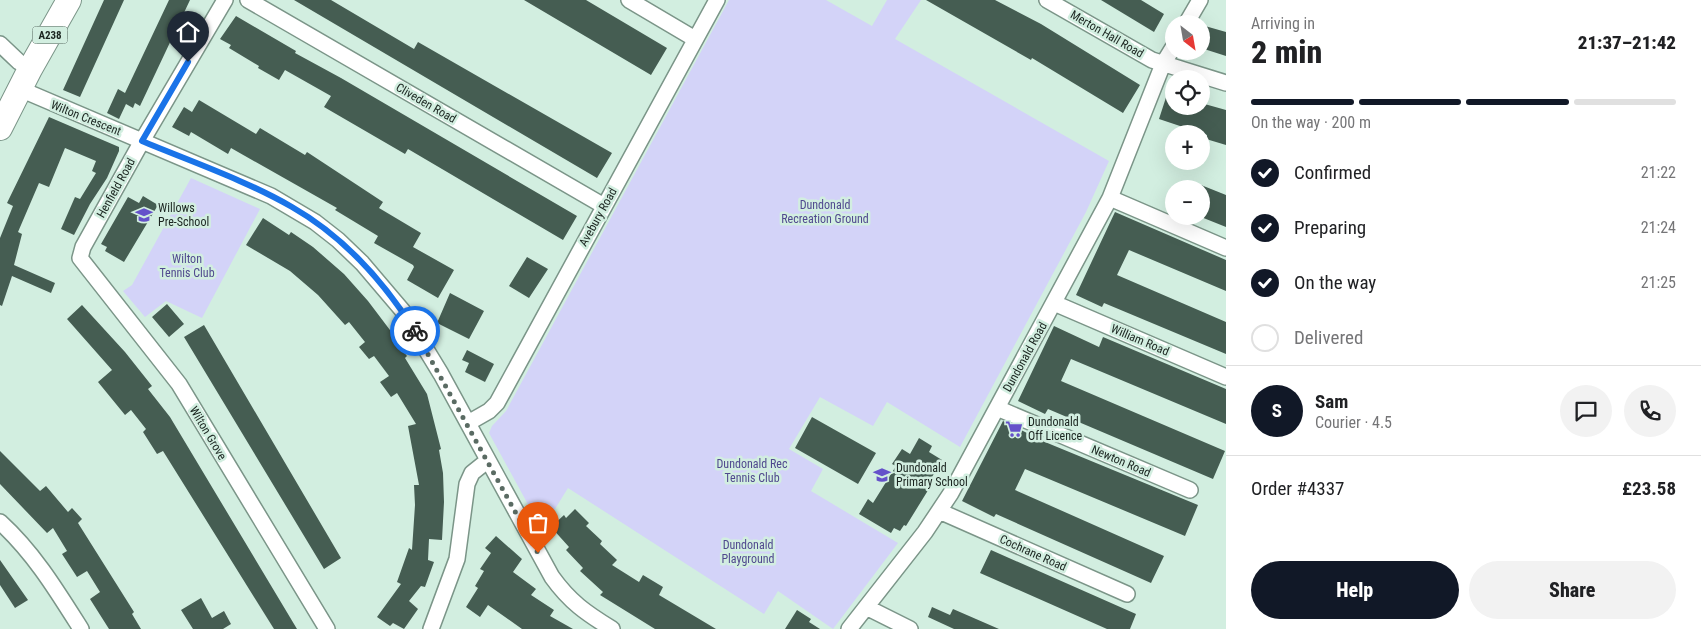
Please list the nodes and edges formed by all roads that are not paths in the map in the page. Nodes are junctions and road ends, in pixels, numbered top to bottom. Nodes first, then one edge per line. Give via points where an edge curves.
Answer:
1 (69, 0) edge
2 (225, 0) edge
3 (248, 0) edge
4 (629, 0) edge
5 (717, 0) edge
6 (1047, 0) edge
7 (1200, 0) edge
8 (1191, 15) edge
9 (695, 39) junction
10 (0, 44) edge
11 (1165, 60) edge
12 (1163, 64) junction
13 (25, 79) junction
14 (1226, 83) edge
15 (0, 128) edge
16 (142, 141) junction
17 (1110, 198) junction
18 (604, 206) junction
19 (83, 247) joint
20 (1226, 248) edge
21 (1054, 303) junction
22 (1226, 377) edge
23 (997, 408) junction
24 (468, 423) junction
25 (488, 461) junction
26 (1190, 490) dead end
27 (939, 511) junction
28 (0, 522) edge
29 (1127, 594) dead end
30 (866, 607) junction
31 (81, 629) edge
32 (327, 629) edge
33 (431, 629) edge
34 (612, 629) edge
35 (849, 629) edge
36 (910, 629) edge

1 - 13 main road, A238
2 - 16 street, Henfield Road
3 - 18 street, Cliveden Road
4 - 9 street
5 - 9 street, Avebury Road
6 - 12 street, Merton Hall Road
7 - 8 street
9 - 18 street, Avebury Road
10 - 13 street, Wilton Crescent via 19,62
11 - 12 street, Dundonald Road
12 - 14 street, Merton Hall Road
12 - 17 street, Dundonald Road
13 - 15 main road, A238
13 - 16 street, Wilton Crescent
16 - 19 street, Henfield Road
16 - 24 street, Wilton Crescent via 271,196 308,217 338,240 402,310
17 - 20 street
17 - 21 street, Dundonald Road
18 - 24 street, Avebury Road via 497,403 489,412
19 - 32 street, Wilton Grove via 82,263 120,306 179,384
21 - 22 street, William Road
21 - 23 street, Dundonald Road
23 - 26 street, Newton Road
23 - 27 street, Dundonald Road
24 - 25 street, Wilton Crescent
25 - 33 street via 472,473 467,484 457,559
25 - 34 street, Wilton Crescent via 566,596
27 - 29 street, Cochrane Road
27 - 30 street, Dundonald Road
28 - 31 street via 38,563
30 - 35 street, Dundonald Road
30 - 36 street

